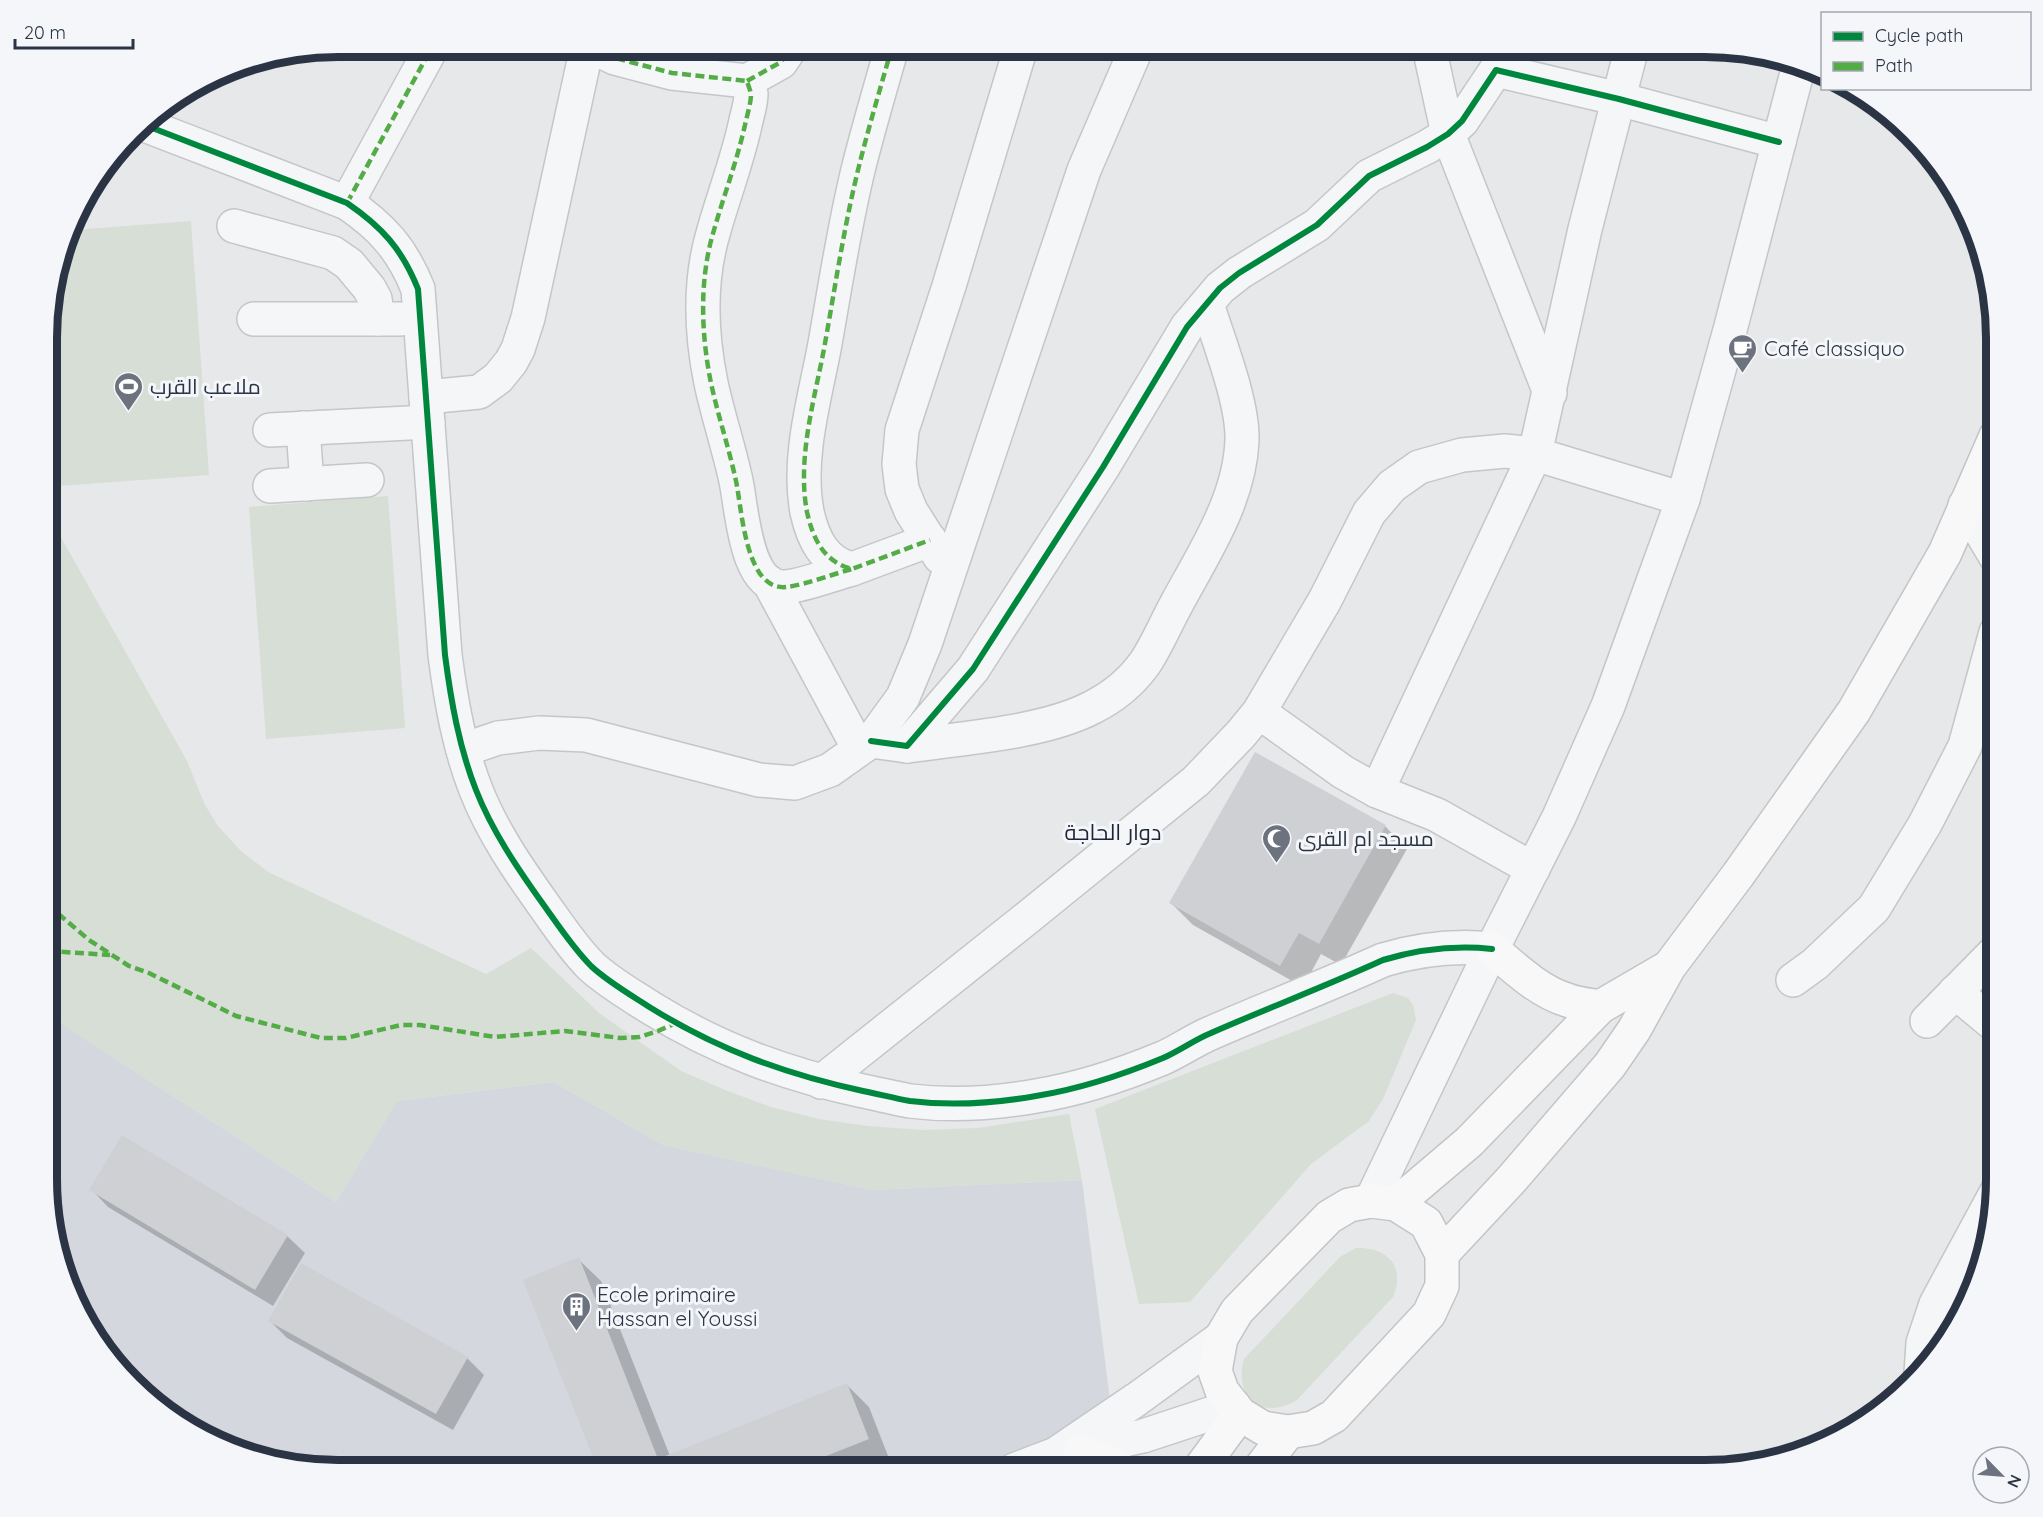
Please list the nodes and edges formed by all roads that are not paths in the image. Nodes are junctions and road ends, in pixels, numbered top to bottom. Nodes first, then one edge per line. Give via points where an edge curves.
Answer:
1 (426, 57) edge
2 (587, 57) edge
3 (613, 57) edge
4 (784, 57) edge
5 (889, 57) edge
6 (1018, 57) edge
7 (1133, 57) edge
8 (1431, 57) edge
9 (1630, 57) edge
10 (1499, 58) edge
11 (1797, 72) edge
12 (747, 81) junction
13 (1619, 99) junction
14 (152, 128) edge
15 (1448, 134) junction
16 (1779, 142) junction
17 (347, 203) junction
18 (234, 226) dead end
19 (1207, 304) junction
20 (254, 319) dead end
21 (378, 319) junction
22 (420, 319) junction
23 (1550, 393) junction
24 (427, 409) junction
25 (303, 428) junction
26 (270, 430) dead end
27 (1535, 454) junction
28 (1986, 458) edge
29 (367, 480) dead end
30 (307, 484) junction
31 (270, 486) dead end
32 (1683, 499) junction
33 (1965, 505) junction
34 (930, 540) junction
35 (1986, 540) edge
36 (852, 569) junction
37 (949, 572) junction
38 (769, 582) junction
39 (1986, 669) edge
40 (1259, 712) junction
41 (865, 745) junction
42 (907, 746) junction
43 (463, 750) junction
44 (1377, 791) junction
45 (1533, 869) junction
46 (1492, 948) junction
47 (1986, 961) edge
48 (1669, 968) junction
49 (1793, 980) dead end
50 (1955, 992) junction
51 (1600, 1007) junction
52 (1986, 1018) edge
53 (1927, 1021) dead end
54 (821, 1082) junction
55 (1384, 1203) junction
56 (1984, 1215) edge
57 (1442, 1254) junction
58 (1221, 1338) junction
59 (1923, 1356) edge
60 (1237, 1410) junction
61 (1288, 1432) junction
62 (1068, 1452) junction
63 (1044, 1460) edge
64 (1103, 1460) edge
65 (1205, 1460) edge
66 (1267, 1460) edge

1 - 17 street
2 - 24 street via 518,349 498,378 479,392
3 - 12 street via 663,71
4 - 12 street
5 - 36 street via 859,167 806,451 805,484 811,528 820,549 841,566
6 - 34 street via 902,430 902,489
7 - 37 street via 1084,170
8 - 15 street
9 - 13 street
10 - 13 street
10 - 15 street via 1462,121
11 - 16 street
12 - 38 street via 750,101 706,263 705,348 747,543 755,567
13 - 16 street
13 - 23 street via 1585,229
14 - 17 street
15 - 19 street via 1369,176 1317,225 1239,273
15 - 23 street
16 - 32 street
17 - 22 street via 369,218 401,252 418,289
18 - 21 street via 333,253 366,282 375,299
19 - 42 street via 1187,327 1104,467 973,669
19 - 42 street via 1239,410 1242,439 1237,474 1219,525 1145,663 1125,686 1094,707 1062,720
20 - 21 street
21 - 22 street
22 - 24 street
23 - 27 street
24 - 25 street
24 - 43 street via 445,656
25 - 26 street
25 - 30 street
27 - 32 street
27 - 40 street via 1505,451 1462,455 1419,467 1392,486 1369,513 1325,600
27 - 44 street
28 - 33 main road
29 - 30 street
30 - 31 street
32 - 45 street via 1608,706
33 - 35 street
33 - 48 main road via 1945,553 1854,711
34 - 36 street
34 - 37 street
36 - 38 street via 785,587
37 - 41 street via 903,697
38 - 41 street
39 - 49 street via 1965,746 1925,824 1874,908
40 - 44 street via 1343,772
40 - 54 street via 1196,781
41 - 42 street
41 - 43 street via 830,770 795,783 759,780 586,735 538,733 498,738
43 - 54 street via 476,792 525,879 592,966 633,997 721,1046
44 - 45 street via 1437,816
45 - 46 street
46 - 51 main road via 1546,991
46 - 54 street via 1437,948 1383,960 1207,1035 1166,1057 1078,1088 963,1103 910,1101
46 - 55 street
47 - 50 street
48 - 51 main road
48 - 57 main road via 1610,1065
50 - 52 street
50 - 53 street
51 - 55 main road via 1469,1142
55 - 57 main road via 1426,1223
55 - 58 main road via 1349,1206 1329,1217 1237,1311
56 - 59 street via 1936,1304
57 - 61 main road via 1442,1286 1429,1314 1334,1416 1313,1428
58 - 60 main road via 1215,1371 1222,1391
58 - 62 street
60 - 61 main road via 1263,1428
60 - 62 street
60 - 65 main road
61 - 66 main road
62 - 63 street
62 - 64 main road

